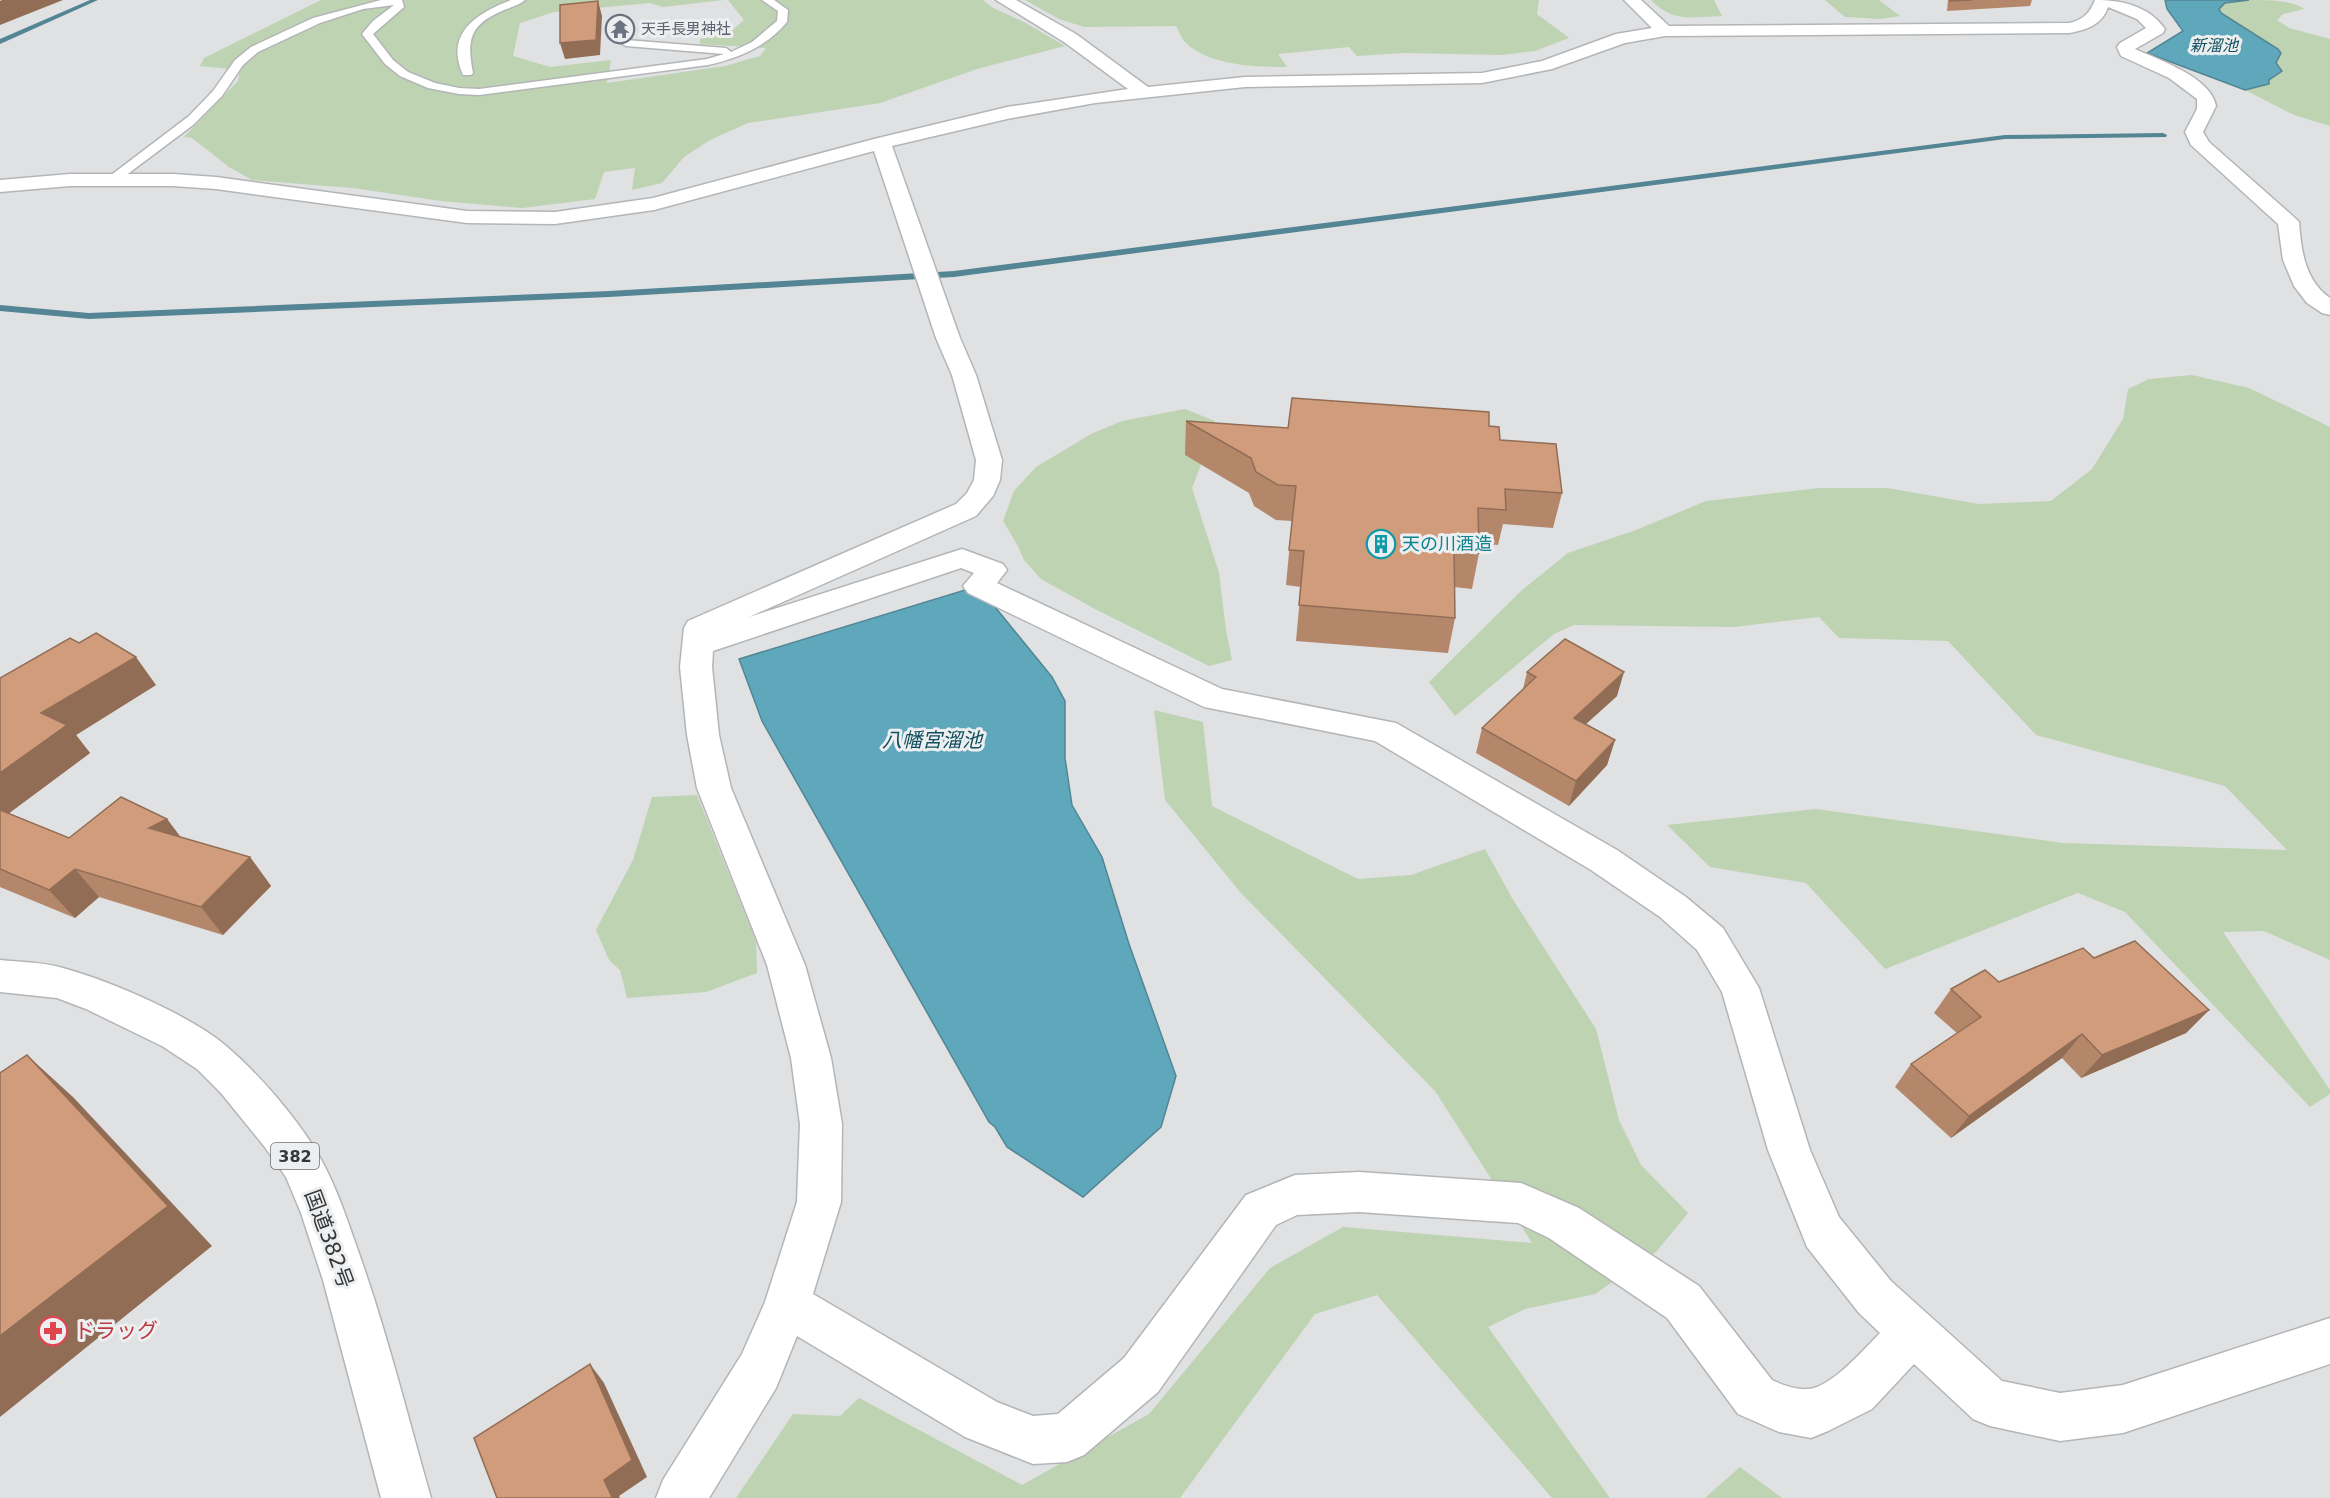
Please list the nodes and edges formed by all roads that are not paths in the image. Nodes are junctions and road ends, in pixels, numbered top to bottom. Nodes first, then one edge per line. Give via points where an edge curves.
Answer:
1 (520, 0) edge
2 (767, 0) edge
3 (1004, 0) edge
4 (1632, 0) edge
5 (2104, 0) edge
6 (1665, 31) junction
7 (626, 43) dead end
8 (744, 52) junction
9 (467, 73) dead end
10 (1143, 92) junction
11 (881, 143) junction
12 (112, 179) junction
13 (0, 186) edge
14 (2330, 308) edge
15 (697, 645) junction
16 (0, 976) edge
17 (787, 1304) junction
18 (1913, 1332) junction
19 (2330, 1341) edge
20 (406, 1498) edge
21 (681, 1498) edge

1 - 9 lane via 482,17 469,29 462,48
2 - 8 lane via 783,10 782,22
3 - 10 main road via 1070,38
4 - 6 main road
5 - 6 main road via 2098,14 2084,25 2069,28
5 - 14 main road via 2143,16 2157,29 2126,47 2127,52 2180,77 2207,99 2194,132 2201,145 2288,222 2289,249 2302,280 2310,294
6 - 10 main road via 1622,38 1546,65 1482,78 1245,82
7 - 8 lane
8 - 12 lane via 708,62 575,81 459,92 404,74 389,62 367,34 399,7 398,2 377,1 321,18 259,46 242,59 208,104 188,123
10 - 11 main road via 1007,113
11 - 12 main road via 654,204 555,218 467,217 216,183
11 - 15 main road via 964,375 989,460 987,480 966,510 699,628
12 - 13 main road
15 - 17 main road via 702,723 714,788 786,966 811,1058 821,1124 819,1202
15 - 18 main road via 962,558 993,570 978,586 1215,699 1384,731 1604,860 1673,907 1710,939 1740,988 1790,1150 1822,1232 1875,1297
16 - 20 main road, 国道382号 / 382 via 57,982 100,996 176,1034 211,1057 235,1080 279,1133 301,1164 327,1224
17 - 18 main road via 982,1420 1033,1440 1067,1438 1141,1375 1261,1210 1295,1195 1359,1192 1521,1203 1564,1223 1683,1302 1755,1396 1779,1408 1811,1414 1855,1392
17 - 21 main road via 759,1371
18 - 19 main road via 1990,1402 2060,1417 2123,1409

